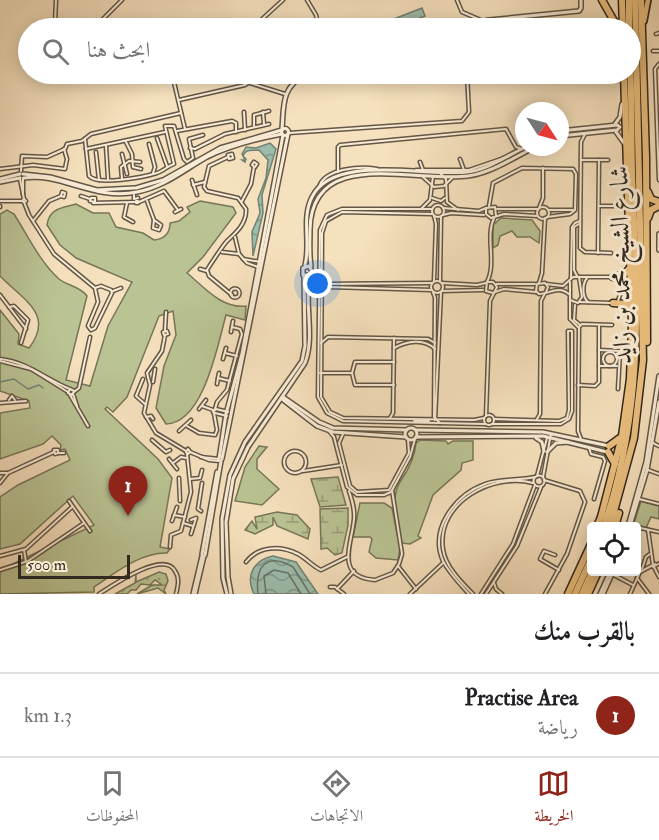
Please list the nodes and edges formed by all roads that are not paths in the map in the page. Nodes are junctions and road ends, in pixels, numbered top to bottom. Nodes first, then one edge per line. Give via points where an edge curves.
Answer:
1 (56, 0) edge
2 (122, 0) edge
3 (283, 0) edge
4 (307, 0) edge
5 (457, 0) edge
6 (602, 0) edge
7 (622, 0) edge
8 (629, 0) edge
9 (641, 0) edge
10 (581, 1) edge
11 (524, 15) junction
12 (55, 18) edge
13 (104, 18) edge
14 (263, 18) edge
15 (317, 18) edge
16 (476, 18) edge
17 (504, 18) edge
18 (521, 18) edge
19 (612, 18) edge
20 (623, 18) edge
21 (629, 18) edge
22 (653, 51) dead end
23 (659, 51) edge
24 (659, 63) edge
25 (174, 84) edge
26 (244, 84) edge
27 (255, 84) edge
28 (291, 84) edge
29 (468, 84) edge
30 (623, 84) edge
31 (624, 84) edge
32 (626, 84) edge
33 (631, 84) edge
34 (285, 94) junction
35 (178, 100) junction
36 (632, 103) junction
37 (622, 104) junction
38 (269, 111) dead end
39 (244, 112) dead end
40 (262, 112) junction
41 (181, 113) junction
42 (657, 116) edge
43 (264, 124) junction
44 (269, 124) dead end
45 (254, 128) junction
46 (605, 128) junction
47 (184, 129) junction
48 (245, 130) junction
49 (165, 132) junction
50 (176, 132) junction
51 (236, 132) junction
52 (589, 132) junction
53 (284, 133) junction
54 (569, 133) edge
55 (569, 134) joint
56 (203, 135) dead end
57 (157, 138) dead end
58 (85, 139) junction
59 (126, 142) junction
60 (582, 142) junction
61 (658, 142) edge
62 (149, 144) dead end
63 (515, 145) edge
64 (106, 146) junction
65 (86, 148) junction
66 (190, 148) junction
67 (63, 149) junction
68 (195, 149) junction
69 (626, 149) junction
70 (515, 150) edge
71 (645, 151) junction
72 (96, 152) dead end
73 (122, 153) dead end
74 (514, 153) joint
75 (192, 154) junction
76 (228, 156) dead end
77 (516, 156) edge
78 (460, 159) dead end
79 (581, 160) junction
80 (599, 160) junction
81 (608, 160) dead end
82 (133, 161) junction
83 (140, 162) dead end
84 (420, 162) dead end
85 (126, 164) junction
86 (21, 166) junction
87 (167, 166) junction
88 (254, 167) dead end
89 (658, 167) edge
90 (543, 168) junction
91 (0, 169) edge
92 (141, 169) dead end
93 (421, 169) junction
94 (340, 170) junction
95 (394, 170) junction
96 (462, 170) junction
97 (153, 173) junction
98 (127, 174) dead end
99 (441, 174) junction
100 (331, 176) junction
101 (420, 176) junction
102 (433, 176) junction
103 (455, 176) junction
104 (21, 177) junction
105 (646, 177) junction
106 (122, 179) junction
107 (99, 180) junction
108 (108, 180) junction
109 (192, 180) dead end
110 (659, 180) edge
111 (0, 181) edge
112 (205, 182) junction
113 (446, 184) junction
114 (193, 185) junction
115 (431, 185) junction
116 (205, 189) junction
117 (70, 193) dead end
118 (576, 193) junction
119 (581, 194) junction
120 (446, 195) junction
121 (81, 196) dead end
122 (136, 196) junction
123 (431, 196) junction
124 (641, 196) junction
125 (543, 198) junction
126 (492, 199) junction
127 (24, 201) junction
128 (147, 201) junction
129 (242, 201) junction
130 (0, 203) edge
131 (127, 203) junction
132 (659, 204) edge
133 (576, 205) junction
134 (598, 206) junction
135 (614, 206) dead end
136 (488, 207) junction
137 (433, 208) junction
138 (443, 208) junction
139 (496, 208) junction
140 (538, 208) junction
141 (547, 209) junction
142 (178, 210) dead end
143 (419, 210) junction
144 (458, 210) junction
145 (433, 215) junction
146 (442, 216) junction
147 (487, 216) junction
148 (495, 217) junction
149 (538, 217) junction
150 (546, 218) junction
151 (154, 220) dead end
152 (33, 221) junction
153 (133, 222) dead end
154 (580, 222) junction
155 (627, 225) junction
156 (491, 226) junction
157 (542, 227) junction
158 (659, 234) edge
159 (234, 237) junction
160 (659, 250) edge
161 (647, 251) junction
162 (222, 252) junction
163 (598, 253) junction
164 (611, 253) dead end
165 (239, 254) junction
166 (319, 257) junction
167 (256, 263) junction
168 (304, 267) junction
169 (312, 268) junction
170 (200, 269) dead end
171 (628, 270) junction
172 (207, 271) junction
173 (491, 273) junction
174 (542, 273) junction
175 (322, 274) junction
176 (311, 275) junction
177 (304, 276) junction
178 (578, 276) junction
179 (590, 277) junction
180 (613, 277) junction
181 (570, 280) junction
182 (433, 282) junction
183 (441, 282) junction
184 (487, 283) junction
185 (495, 283) junction
186 (538, 283) junction
187 (545, 283) junction
188 (636, 283) junction
189 (322, 285) junction
190 (330, 285) junction
191 (95, 288) junction
192 (122, 288) dead end
193 (318, 289) junction
194 (225, 290) junction
195 (232, 290) junction
196 (112, 291) junction
197 (432, 291) junction
198 (441, 291) junction
199 (486, 292) junction
200 (494, 292) junction
201 (537, 292) junction
202 (545, 293) junction
203 (0, 295) edge
204 (231, 295) junction
205 (322, 295) junction
206 (569, 295) junction
207 (570, 300) junction
208 (490, 301) junction
209 (541, 302) junction
210 (578, 303) junction
211 (589, 303) junction
212 (613, 303) junction
213 (9, 307) junction
214 (166, 312) dead end
215 (233, 321) dead end
216 (632, 323) junction
217 (599, 324) junction
218 (612, 325) dead end
219 (232, 327) junction
220 (580, 327) junction
221 (26, 329) junction
222 (231, 332) dead end
223 (321, 332) junction
224 (435, 333) junction
225 (90, 337) dead end
226 (328, 337) junction
227 (394, 338) junction
228 (428, 339) junction
229 (21, 343) dead end
230 (321, 343) junction
231 (435, 343) junction
232 (572, 345) junction
233 (226, 348) dead end
234 (394, 348) junction
235 (435, 349) junction
236 (599, 350) junction
237 (225, 353) junction
238 (237, 356) junction
239 (223, 359) dead end
240 (0, 360) edge
241 (643, 360) junction
242 (394, 362) junction
243 (600, 365) junction
244 (617, 366) dead end
245 (573, 368) junction
246 (155, 369) dead end
247 (578, 369) junction
248 (321, 372) junction
249 (219, 373) dead end
250 (352, 373) junction
251 (659, 376) edge
252 (218, 378) junction
253 (143, 379) dead end
254 (151, 380) junction
255 (230, 381) junction
256 (216, 384) dead end
257 (578, 385) junction
258 (394, 386) junction
259 (658, 388) edge
260 (289, 389) junction
261 (618, 389) dead end
262 (74, 390) junction
263 (659, 395) edge
264 (281, 397) junction
265 (206, 399) dead end
266 (26, 401) dead end
267 (659, 402) edge
268 (0, 403) edge
269 (145, 404) junction
270 (292, 405) junction
271 (202, 406) junction
272 (275, 408) junction
273 (488, 408) junction
274 (199, 409) dead end
275 (435, 411) junction
276 (221, 412) junction
277 (393, 413) junction
278 (540, 414) junction
279 (145, 417) junction
280 (485, 417) junction
281 (493, 417) junction
282 (153, 419) dead end
283 (389, 419) junction
284 (398, 419) junction
285 (425, 419) junction
286 (191, 420) dead end
287 (435, 420) junction
288 (446, 420) junction
289 (534, 421) junction
290 (546, 421) junction
291 (407, 422) junction
292 (441, 424) junction
293 (485, 424) junction
294 (492, 424) junction
295 (88, 426) dead end
296 (187, 426) junction
297 (623, 429) junction
298 (407, 430) junction
299 (416, 430) junction
300 (179, 431) dead end
301 (330, 431) junction
302 (342, 431) junction
303 (578, 431) junction
304 (545, 432) junction
305 (532, 436) junction
306 (549, 437) junction
307 (407, 438) junction
308 (415, 438) junction
309 (570, 438) junction
310 (152, 440) dead end
311 (165, 440) junction
312 (583, 441) junction
313 (574, 442) junction
314 (655, 445) edge
315 (160, 446) junction
316 (588, 446) junction
317 (608, 449) junction
318 (170, 450) dead end
319 (187, 452) junction
320 (546, 452) junction
321 (64, 453) dead end
322 (169, 459) dead end
323 (186, 459) junction
324 (217, 459) junction
325 (306, 462) junction
326 (646, 462) junction
327 (173, 463) junction
328 (343, 464) junction
329 (318, 469) junction
330 (177, 470) dead end
331 (202, 470) dead end
332 (647, 470) junction
333 (301, 471) junction
334 (0, 473) edge
335 (8, 473) junction
336 (623, 474) junction
337 (659, 474) edge
338 (536, 476) junction
339 (180, 478) dead end
340 (190, 479) junction
341 (544, 479) junction
342 (612, 479) junction
343 (0, 483) edge
344 (202, 483) dead end
345 (534, 484) junction
346 (552, 484) junction
347 (542, 486) junction
348 (191, 487) junction
349 (181, 488) junction
350 (349, 491) junction
351 (389, 491) junction
352 (191, 492) junction
353 (200, 493) junction
354 (356, 495) junction
355 (594, 499) dead end
356 (638, 499) junction
357 (352, 500) junction
358 (69, 501) dead end
359 (180, 501) dead end
360 (659, 504) edge
361 (72, 507) junction
362 (177, 507) dead end
363 (201, 510) dead end
364 (174, 514) junction
365 (601, 517) junction
366 (185, 518) junction
367 (191, 520) dead end
368 (172, 521) dead end
369 (599, 522) edge
370 (605, 522) edge
371 (611, 522) edge
372 (616, 522) edge
373 (633, 522) edge
374 (84, 523) junction
375 (183, 523) junction
376 (193, 526) junction
377 (641, 528) edge
378 (648, 530) junction
379 (90, 531) dead end
380 (659, 532) edge
381 (191, 534) dead end
382 (170, 547) dead end
383 (24, 550) junction
384 (587, 552) edge
385 (650, 554) junction
386 (555, 555) dead end
387 (0, 556) edge
388 (347, 557) junction
389 (26, 562) junction
390 (246, 562) dead end
391 (443, 562) junction
392 (587, 566) edge
393 (655, 566) edge
394 (441, 567) junction
395 (447, 567) junction
396 (398, 568) junction
397 (0, 570) edge
398 (559, 570) junction
399 (643, 570) junction
400 (355, 572) junction
401 (590, 576) edge
402 (596, 576) edge
403 (610, 576) edge
404 (619, 576) edge
405 (659, 577) edge
406 (637, 578) junction
407 (494, 583) junction
408 (634, 585) junction
409 (330, 587) dead end
410 (337, 589) junction
411 (416, 589) junction
412 (496, 589) junction
413 (488, 592) edge
414 (99, 594) edge
415 (176, 594) edge
416 (194, 594) edge
417 (229, 594) edge
418 (344, 594) edge
419 (410, 594) edge
420 (471, 594) edge
421 (481, 594) edge
422 (502, 594) edge
423 (545, 594) edge
424 (569, 594) edge
425 (575, 594) edge
426 (582, 594) edge
427 (588, 594) edge
428 (602, 594) edge
429 (630, 594) edge
430 (649, 594) edge

1 - 12 street
2 - 13 street
3 - 14 street
4 - 15 street
5 - 16 street via 462,12
6 - 19 highway
7 - 20 highway
8 - 21 highway
9 - 71 highway
9 - 124 highway, شارع الشيخ محمد بن زايد
10 - 11 street via 581,9
11 - 17 street
11 - 18 street
22 - 23 street
24 - 42 street via 655,68
25 - 35 street
26 - 35 street
27 - 34 street
28 - 34 street
29 - 53 street via 469,114 462,122
30 - 37 highway
31 - 69 highway
32 - 36 highway
33 - 36 highway, شارع الشيخ محمد بن زايد
34 - 53 street
35 - 41 street
36 - 188 highway, شارع الشيخ محمد بن زايد
37 - 46 street via 618,121
37 - 69 highway
38 - 40 street
39 - 48 street
40 - 43 street
40 - 45 street via 254,115
41 - 47 street
41 - 58 street via 91,134
42 - 61 street
43 - 44 street
43 - 45 street
45 - 48 street
46 - 52 street
46 - 54 street
46 - 69 street via 620,135
47 - 50 street
47 - 51 street via 233,121
48 - 51 street
49 - 50 street via 164,127 171,125
49 - 59 street
49 - 87 street via 174,161
50 - 75 street via 184,160 193,160
51 - 68 street
52 - 55 street
52 - 60 street
53 - 122 street via 228,148
53 - 167 street
55 - 60 street
56 - 66 street via 190,138
57 - 87 street
58 - 65 street
58 - 67 street
59 - 64 street
59 - 82 street
60 - 79 street
61 - 89 street
62 - 97 street
63 - 94 street via 506,129 340,145
64 - 65 street
64 - 108 street
65 - 107 street via 89,176
66 - 68 street
66 - 75 street
67 - 86 street via 48,156 22,156
67 - 86 street via 65,169
68 - 75 street
69 - 155 highway
70 - 74 street
71 - 105 highway
71 - 124 highway
72 - 107 street
73 - 85 street
74 - 96 street via 477,170
76 - 112 street via 209,166
77 - 103 street via 477,174
78 - 96 street
79 - 80 street
79 - 119 street
80 - 81 street
80 - 134 street
82 - 83 street
82 - 85 street
82 - 92 street via 135,168
84 - 93 street
85 - 98 street
85 - 106 street via 120,169
86 - 91 street
86 - 104 street
87 - 97 street
88 - 129 street
89 - 110 street
90 - 118 street via 573,169
90 - 125 street
90 - 126 street via 520,169 498,178 492,186
93 - 95 street
93 - 96 street
94 - 95 street
94 - 100 street
95 - 99 street
95 - 100 street
96 - 99 street
97 - 106 street
99 - 102 street
99 - 103 street
99 - 113 street
100 - 168 street via 319,187 308,208
101 - 102 street
101 - 115 street
101 - 169 street via 354,175 327,185 317,196 311,214
102 - 115 street
103 - 113 street
104 - 111 street
104 - 122 street via 50,177
104 - 127 street
105 - 132 highway via 649,197
105 - 161 highway
106 - 108 street
107 - 108 street
109 - 114 street
112 - 114 street
112 - 116 street
113 - 115 street
113 - 120 street
114 - 116 street via 196,194
115 - 123 street
116 - 129 street
117 - 152 street via 62,192 49,201
118 - 119 street
118 - 133 street
119 - 154 street
120 - 123 street via 441,201
120 - 144 street via 448,204
121 - 131 street via 96,202
122 - 128 street
122 - 131 street
123 - 137 street
123 - 143 street
124 - 241 highway, شارع الشيخ محمد بن زايد
125 - 140 street
125 - 141 street
126 - 136 street
126 - 139 street
127 - 130 street
127 - 152 street
128 - 142 street via 164,191
128 - 151 street
129 - 159 street via 246,215
131 - 153 street via 124,217
132 - 161 highway via 649,214
133 - 141 street via 569,212
133 - 150 street via 571,213
134 - 135 street
134 - 163 street
136 - 139 street
136 - 144 street
136 - 147 street
137 - 138 street
137 - 143 street
137 - 145 street
138 - 144 street
138 - 146 street
139 - 140 street
139 - 148 street
140 - 141 street
140 - 149 street
141 - 150 street
143 - 166 street via 332,212 320,226
145 - 146 street
145 - 175 street via 334,214 323,228
145 - 182 street
146 - 147 street
146 - 183 street
147 - 148 street
147 - 156 street
148 - 149 street
148 - 156 street
149 - 150 street
149 - 157 street
150 - 157 street
152 - 191 street via 57,257
154 - 163 street via 581,250
154 - 178 street via 574,227 574,270
154 - 181 street via 572,227
155 - 171 highway
155 - 188 highway
156 - 173 street
157 - 174 street
158 - 160 street
159 - 162 street via 225,243
159 - 165 street
161 - 241 highway via 648,330
162 - 165 street
162 - 172 street
163 - 164 street
165 - 167 street
166 - 189 street
166 - 193 street
167 - 276 street
168 - 169 street
168 - 177 street
169 - 176 street
170 - 172 street
171 - 180 highway
171 - 216 highway
172 - 194 street
173 - 184 street
173 - 185 street
174 - 186 street
174 - 187 street
175 - 189 street
175 - 190 street
176 - 177 street
176 - 260 street via 310,341 305,363
177 - 264 street via 304,346 299,367
178 - 179 street
178 - 181 street
178 - 210 street via 582,281
179 - 180 street
179 - 211 street via 584,284 584,298
180 - 212 street via 620,281 622,291 620,299
181 - 187 street via 561,286
181 - 206 street
182 - 183 street
182 - 190 street
182 - 197 street
183 - 184 street
183 - 198 street
184 - 185 street
184 - 199 street
185 - 186 street
185 - 200 street
186 - 187 street
186 - 201 street
187 - 202 street
188 - 336 highway, شارع الشيخ محمد بن زايد via 635,380
189 - 190 street
189 - 193 street
189 - 205 street
190 - 197 street
190 - 205 street
191 - 196 street via 102,286
191 - 196 street via 98,302 88,326 91,330
192 - 196 street
193 - 291 street via 317,391 323,408 331,417 343,421
194 - 195 street
194 - 204 street
195 - 204 street
195 - 204 street via 237,288 240,294
197 - 198 street
197 - 224 street
198 - 199 street
198 - 275 street
199 - 200 street
199 - 208 street
200 - 201 street
200 - 208 street
201 - 202 street
201 - 209 street
202 - 206 street via 561,290
202 - 209 street
203 - 213 street
205 - 223 street
206 - 207 street
207 - 210 street
207 - 220 street via 570,318
208 - 273 street
209 - 278 street
210 - 211 street
210 - 220 street via 574,319
211 - 212 street
212 - 216 highway via 629,306
213 - 221 street
213 - 221 street via 14,306 27,318
214 - 254 street via 161,353 147,372
215 - 219 street
216 - 297 highway
217 - 218 street
217 - 220 street
217 - 236 street
219 - 222 street
219 - 238 street via 242,332
220 - 247 street
221 - 229 street
223 - 226 street
223 - 230 street
224 - 228 street
224 - 231 street
225 - 262 street
226 - 227 street
226 - 230 street
227 - 228 street
227 - 234 street
228 - 231 street
230 - 248 street
231 - 235 street
232 - 232 street via 574,334 569,330 570,339
232 - 245 street
232 - 290 street via 569,414 561,421
233 - 237 street
234 - 235 street via 407,342 426,342
234 - 242 street
235 - 275 street
236 - 243 street
236 - 261 street via 620,352
237 - 238 street
237 - 239 street
238 - 255 street
240 - 262 street via 31,369 52,385
241 - 336 highway, شارع الشيخ محمد بن زايد via 637,424
242 - 250 street via 355,362
242 - 258 street
243 - 243 street via 616,364 617,354 604,353
243 - 244 street
243 - 257 street via 597,384
245 - 247 street
245 - 294 street via 572,413 567,421
246 - 254 street
247 - 257 street
248 - 250 street
248 - 283 street via 321,397 332,414
249 - 252 street
250 - 258 street via 355,385
251 - 259 street
252 - 255 street
252 - 256 street
253 - 269 street via 136,396
254 - 269 street
255 - 276 street
257 - 303 street
258 - 277 street
259 - 263 street
259 - 326 street
260 - 264 street
260 - 270 street
262 - 295 street via 77,406
264 - 270 street
264 - 272 street
264 - 417 street via 233,463 224,500 222,558
265 - 271 street
266 - 268 street
267 - 314 street
269 - 279 street
270 - 272 street
270 - 301 street
270 - 302 street via 322,424
271 - 274 street
271 - 276 street
272 - 417 street via 244,453 229,493
273 - 280 street
273 - 281 street
275 - 285 street
275 - 287 street
275 - 288 street
276 - 296 street via 215,435
276 - 324 street
277 - 283 street
277 - 284 street
278 - 289 street
278 - 290 street
279 - 282 street
279 - 311 street
280 - 281 street
280 - 288 street
280 - 293 street
281 - 289 street
281 - 294 street
283 - 284 street
284 - 285 street
285 - 287 street
286 - 296 street
287 - 288 street
287 - 291 street
287 - 292 street
289 - 290 street
291 - 292 street
292 - 293 street
293 - 294 street
296 - 300 street
297 - 317 highway via 619,441
297 - 342 highway
298 - 299 street
298 - 302 street
298 - 307 street
299 - 304 street
299 - 308 street
301 - 302 street
301 - 328 street
302 - 307 street
302 - 328 street via 338,442
303 - 309 street
303 - 312 street
304 - 306 street
304 - 309 street
305 - 306 street
305 - 308 street
305 - 320 street via 542,441
306 - 309 street
306 - 313 street
306 - 320 street
307 - 308 street
307 - 351 street via 408,455
308 - 351 street via 410,457
309 - 312 street
310 - 315 street
311 - 315 street
311 - 319 street
312 - 317 street
313 - 316 street
313 - 320 street via 558,442
314 - 332 street
315 - 318 street via 164,451
316 - 317 street
316 - 355 street via 591,454 605,461
317 - 342 highway via 614,460
319 - 323 street
319 - 324 street
320 - 338 street
320 - 341 street
321 - 335 street via 57,449
322 - 327 street
323 - 327 street
323 - 340 street
324 - 416 street
325 - 329 street
325 - 333 street
325 - 333 street via 298,451 286,455 287,469
326 - 332 street
326 - 356 street
327 - 330 street
328 - 329 street
328 - 350 street
328 - 351 street via 353,490
329 - 333 street
331 - 340 street via 201,478
332 - 337 street
332 - 356 street
334 - 335 street
335 - 343 street
336 - 365 highway
336 - 370 highway, شارع الشيخ محمد بن زايد
336 - 371 highway, شارع الشيخ محمد بن زايد
336 - 372 highway via 625,490
338 - 341 street
338 - 345 street
338 - 391 street via 489,483 460,498 449,510 441,529
339 - 349 street
340 - 348 street
341 - 346 street
341 - 347 street
342 - 365 highway
344 - 353 street
345 - 347 street
345 - 420 street via 507,482 483,488 463,499 450,515 443,552
345 - 421 street via 513,544
346 - 347 street
346 - 398 street via 578,490 585,500
347 - 407 street via 519,540
348 - 349 street
348 - 352 street
349 - 359 street
350 - 354 street
350 - 357 street
351 - 354 street
351 - 396 street via 402,550
352 - 353 street
352 - 366 street
353 - 363 street via 197,508
354 - 357 street
356 - 360 street
356 - 373 street
357 - 388 street via 354,517
358 - 361 street
361 - 374 street
361 - 383 street
362 - 364 street
364 - 366 street
364 - 368 street
365 - 369 highway
366 - 375 street
367 - 376 street via 196,518
374 - 379 street
374 - 389 street
375 - 376 street
375 - 382 street via 181,532 171,535
376 - 381 street
377 - 378 street
378 - 380 street
378 - 385 street
383 - 387 street
383 - 389 street
384 - 424 highway
385 - 393 street
385 - 399 street
386 - 398 street via 544,551 540,560
388 - 390 street via 321,570 296,553 268,549 257,552
388 - 400 street
389 - 397 street
391 - 394 street
391 - 395 street
392 - 425 highway
393 - 399 street
393 - 405 street
394 - 395 street
394 - 411 street
395 - 420 street
396 - 400 street via 378,580 368,580
396 - 411 street
398 - 423 street
399 - 406 street
400 - 410 street
401 - 426 highway
402 - 427 highway
403 - 428 street
404 - 408 street
406 - 408 street
406 - 430 street
407 - 412 street
407 - 413 street
408 - 429 street
409 - 410 street
410 - 418 street
411 - 419 street
412 - 413 street
412 - 422 street
414 - 415 street via 161,563 176,572

